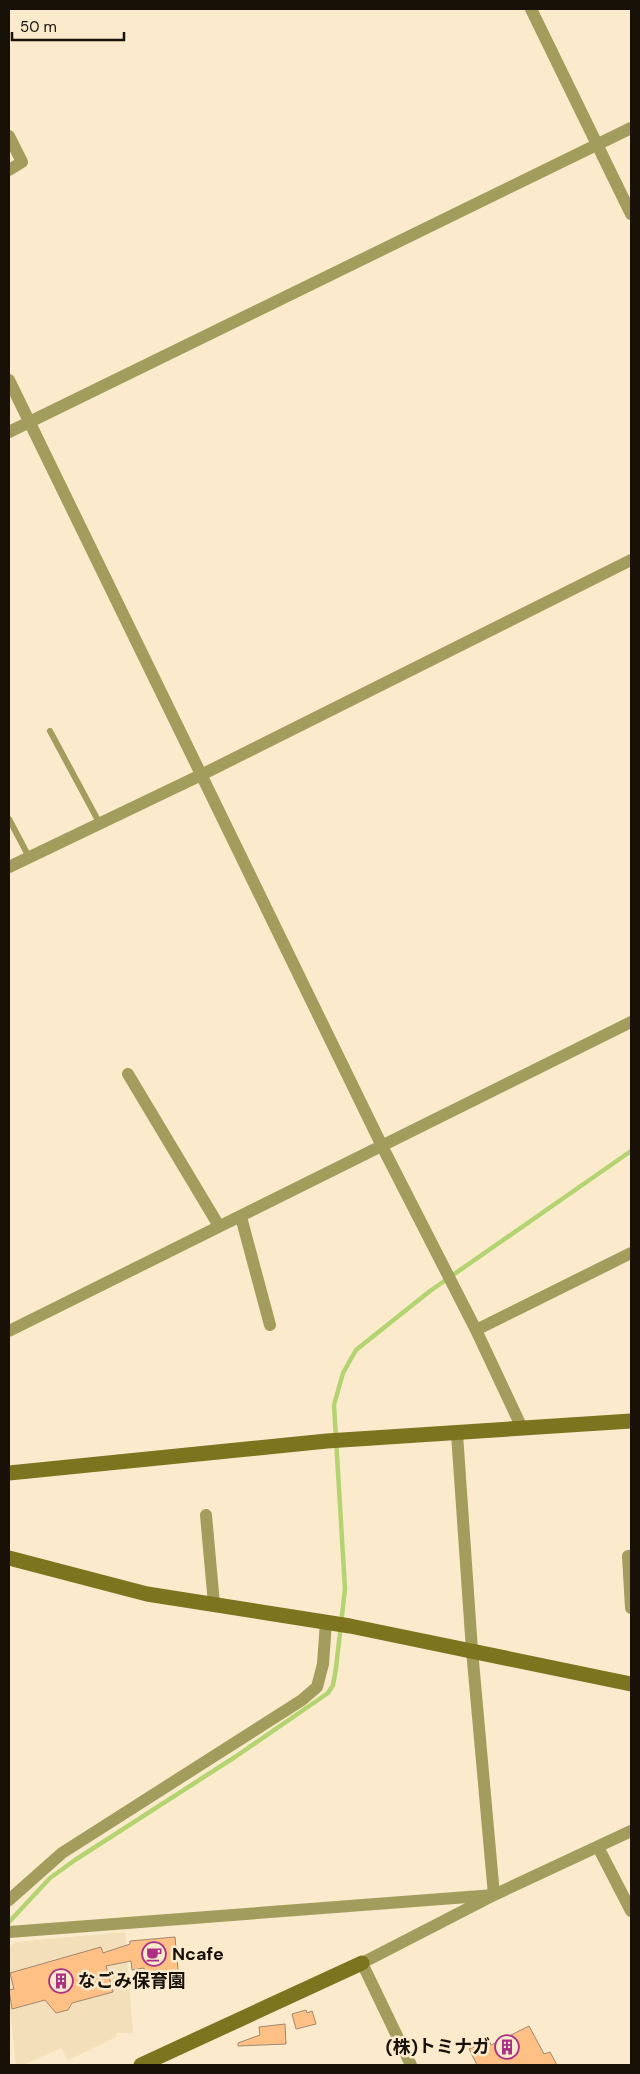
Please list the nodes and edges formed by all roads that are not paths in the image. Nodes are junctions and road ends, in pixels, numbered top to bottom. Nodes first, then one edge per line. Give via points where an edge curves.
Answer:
1 (531, 9) edge
2 (631, 128) edge
3 (9, 136) edge
4 (597, 144) junction
5 (9, 170) edge
6 (631, 214) edge
7 (9, 380) edge
8 (30, 422) junction
9 (9, 432) edge
10 (631, 560) edge
11 (50, 731) dead end
12 (201, 775) junction
13 (9, 819) edge
14 (100, 824) junction
15 (29, 858) junction
16 (9, 867) edge
17 (631, 1022) edge
18 (128, 1074) dead end
19 (382, 1146) junction
20 (241, 1216) junction
21 (218, 1226) junction
22 (631, 1253) edge
23 (270, 1325) dead end
24 (476, 1330) junction
25 (9, 1331) edge
26 (631, 1421) edge
27 (522, 1428) junction
28 (456, 1434) junction
29 (9, 1473) edge
30 (206, 1515) dead end
31 (631, 1556) edge
32 (9, 1558) edge
33 (214, 1604) junction
34 (631, 1608) edge
35 (329, 1622) junction
36 (472, 1650) junction
37 (631, 1684) edge
38 (631, 1831) edge
39 (598, 1847) junction
40 (494, 1895) junction
41 (9, 1900) edge
42 (631, 1911) edge
43 (9, 1932) edge
44 (362, 1963) junction
45 (140, 2065) edge
46 (411, 2065) edge

1 - 4 street
2 - 4 street
3 - 5 street via 22,162
4 - 6 street
4 - 8 street
7 - 8 street
8 - 9 street
8 - 12 street
10 - 12 street
11 - 14 lane
12 - 14 street
12 - 19 street
13 - 15 lane
14 - 15 street
15 - 16 street
17 - 19 street
18 - 21 street
19 - 20 street
19 - 24 street
20 - 21 street
20 - 23 street
21 - 25 street
22 - 24 street
24 - 27 street
26 - 27 street
27 - 28 street
28 - 29 street via 327,1441
28 - 36 street
30 - 33 street
31 - 34 street via 628,1556
32 - 33 street via 148,1594
33 - 35 street
35 - 36 street
35 - 41 street via 324,1664 317,1686 302,1700 62,1853
36 - 37 street
36 - 40 street
38 - 39 street
39 - 40 street
39 - 42 street
40 - 43 street
40 - 44 street
44 - 45 street
44 - 46 street

